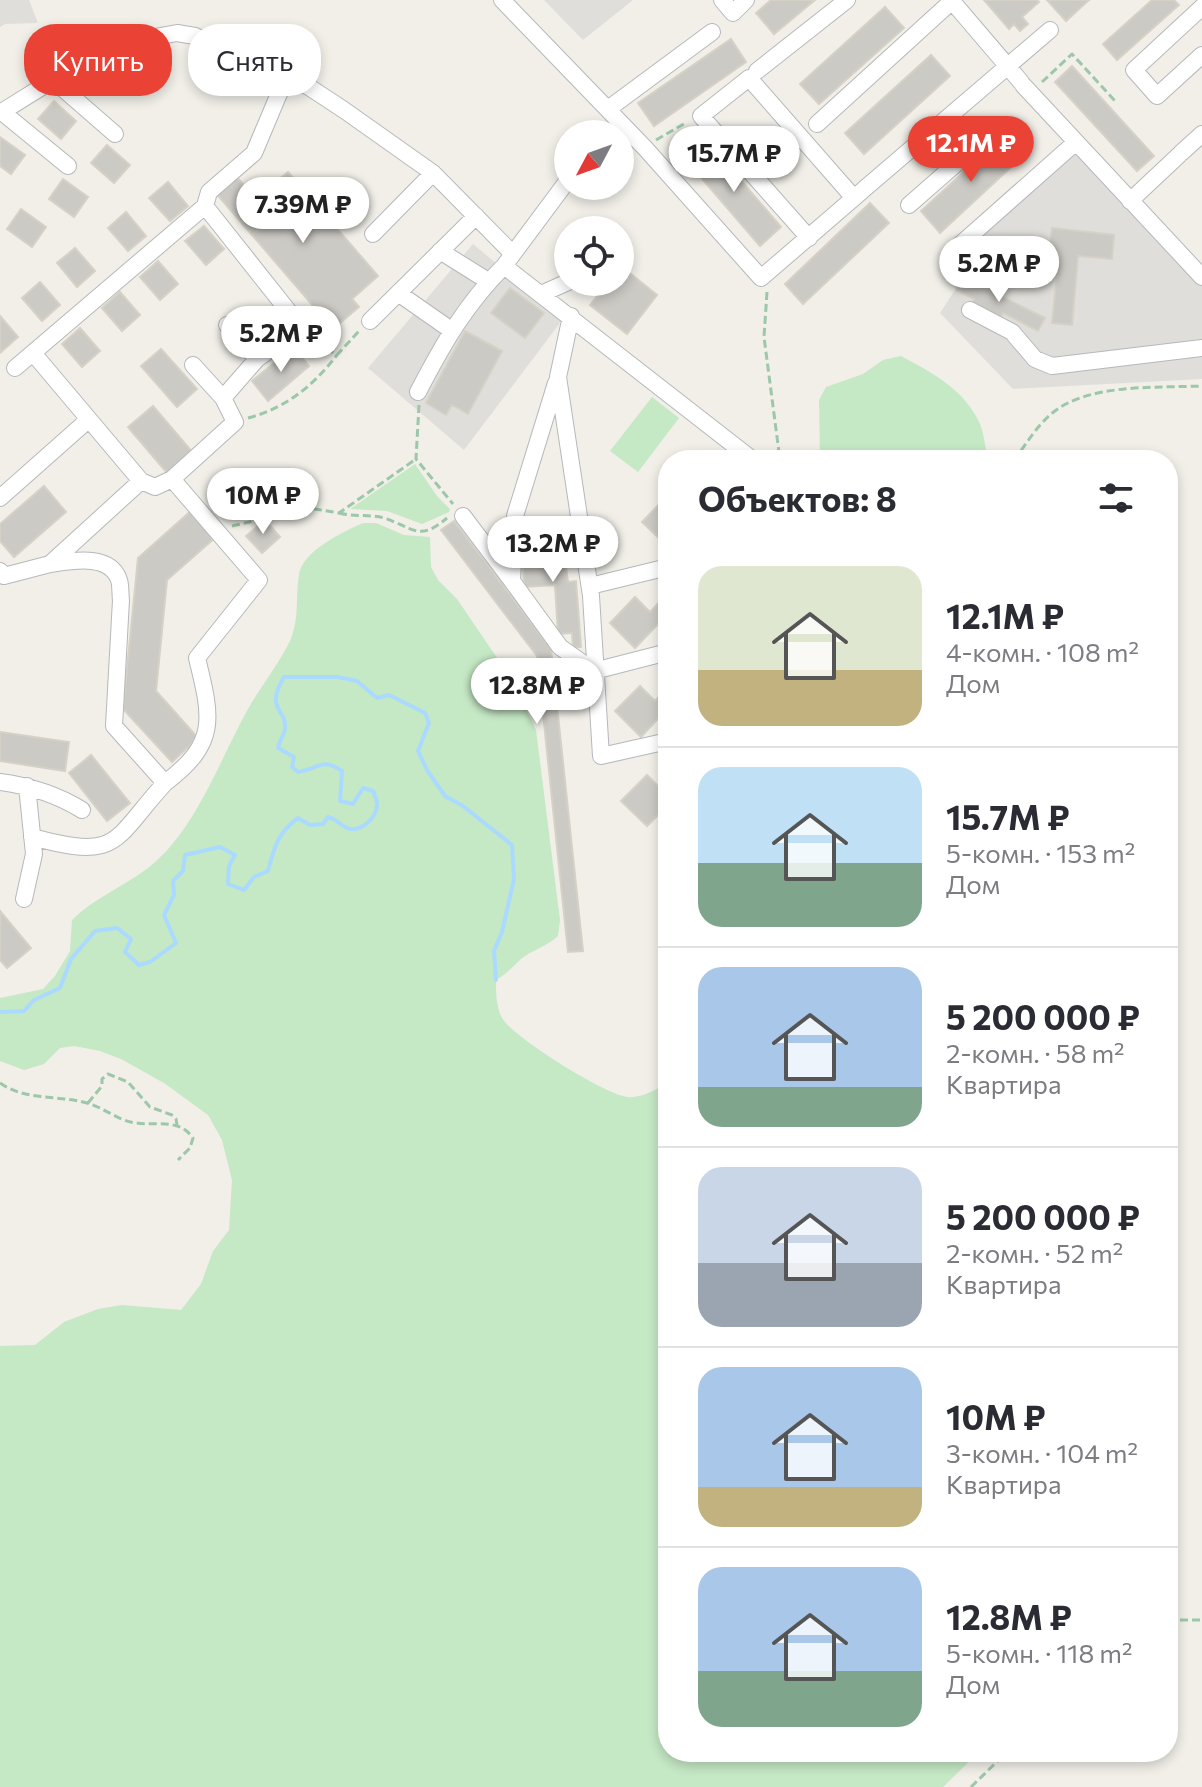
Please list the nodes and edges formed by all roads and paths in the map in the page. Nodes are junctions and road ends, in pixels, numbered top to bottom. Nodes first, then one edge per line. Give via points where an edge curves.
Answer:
1 (502, 0) edge
2 (722, 0) edge
3 (746, 0) edge
4 (847, 0) edge
5 (951, 0) edge
6 (1201, 12) edge
7 (1050, 30) dead end
8 (712, 32) dead end
9 (1202, 55) edge
10 (1008, 67) junction
11 (753, 74) junction
12 (1025, 87) junction
13 (321, 95) edge
14 (27, 96) edge
15 (71, 96) edge
16 (278, 96) edge
17 (1116, 102) dead end
18 (608, 109) junction
19 (1, 112) edge
20 (701, 116) junction
21 (613, 120) edge
22 (817, 124) dead end
23 (933, 131) junction
24 (115, 134) dead end
25 (990, 134) dead end
26 (1202, 134) edge
27 (634, 140) edge
28 (1076, 142) junction
29 (645, 148) junction
30 (960, 161) junction
31 (68, 166) dead end
32 (433, 173) junction
33 (860, 193) junction
34 (554, 199) edge
35 (1130, 201) junction
36 (909, 205) dead end
37 (205, 206) junction
38 (476, 216) junction
39 (373, 234) dead end
40 (809, 238) junction
41 (440, 251) junction
42 (953, 251) dead end
43 (508, 260) junction
44 (1202, 277) edge
45 (761, 278) junction
46 (488, 281) junction
47 (554, 288) edge
48 (398, 293) junction
49 (541, 294) junction
50 (970, 310) dead end
51 (571, 316) junction
52 (370, 321) joint
53 (297, 322) joint
54 (227, 325) dead end
55 (451, 330) junction
56 (276, 345) dead end
57 (1202, 348) edge
58 (33, 353) junction
59 (337, 355) junction
60 (257, 359) junction
61 (193, 365) dead end
62 (15, 368) dead end
63 (558, 377) junction
64 (1202, 386) edge
65 (418, 392) joint
66 (223, 398) junction
67 (88, 420) junction
68 (235, 422) junction
69 (740, 450) edge
70 (779, 450) edge
71 (1022, 450) edge
72 (416, 459) junction
73 (172, 479) junction
74 (141, 481) junction
75 (0, 498) edge
76 (339, 513) junction
77 (463, 516) junction
78 (216, 529) junction
79 (50, 564) junction
80 (658, 569) edge
81 (1, 578) edge
82 (512, 581) junction
83 (590, 586) junction
84 (658, 655) edge
85 (594, 671) junction
86 (658, 743) edge
87 (0, 782) edge
88 (165, 783) junction
89 (27, 786) junction
90 (82, 810) dead end
91 (32, 837) junction
92 (24, 899) dead end
93 (0, 1083) edge
94 (88, 1103) junction
95 (177, 1125) junction
96 (178, 1160) dead end
97 (1178, 1620) edge
98 (1202, 1620) edge
99 (997, 1762) edge
100 (971, 1787) edge

1 - 18 street
2 - 3 street via 733,13
4 - 11 street
5 - 10 street
5 - 22 street
6 - 9 street via 1134,70 1157,96
7 - 10 street
8 - 18 street
10 - 12 street
10 - 23 street
11 - 20 street
11 - 33 street
12 - 17 path via 1072,54
12 - 28 street
13 - 32 street
14 - 19 street
15 - 24 street
16 - 37 street via 254,153 209,192
18 - 21 street
19 - 31 street
20 - 29 path
20 - 40 street
23 - 30 street
23 - 33 street
25 - 30 street
26 - 35 street
27 - 29 street
28 - 35 street
28 - 42 street
29 - 45 street
30 - 36 street
32 - 38 street
32 - 39 street
33 - 40 street
34 - 43 street
35 - 44 street
37 - 53 street
37 - 58 street
38 - 41 street
38 - 43 street
40 - 45 street
41 - 46 street
41 - 48 street
43 - 46 street
43 - 49 street
45 - 70 path via 768,296 764,337
46 - 55 street
47 - 49 street
48 - 52 street
48 - 55 street
49 - 51 street
50 - 57 street via 1012,332 1035,359 1052,366
51 - 63 street
51 - 69 street
52 - 59 path
53 - 59 path
54 - 60 street
55 - 65 street
56 - 60 street
58 - 62 street
58 - 67 street
59 - 68 path via 295,398
60 - 66 street
61 - 66 street
63 - 82 street via 515,516
63 - 83 street
64 - 71 path via 1109,391 1077,400 1048,417
65 - 72 path
66 - 68 street
67 - 74 street
67 - 75 street
68 - 73 street
72 - 76 path
72 - 77 path
73 - 74 street via 155,487
73 - 78 street
74 - 79 street
76 - 77 path via 382,517 428,532 447,518
76 - 78 path via 309,508
77 - 82 street
78 - 88 street via 259,580 197,658 209,731 185,767
79 - 81 street
79 - 88 street via 95,561 110,567 119,579 114,726
80 - 83 street
82 - 85 street via 560,647
83 - 85 street
84 - 85 street
85 - 86 street via 601,756
87 - 89 street
88 - 91 street via 109,845 65,846
89 - 90 street
89 - 91 street
91 - 92 street via 34,854
93 - 94 path via 16,1093
94 - 95 path via 130,1122
94 - 95 path via 108,1074 128,1082 150,1107 172,1115
95 - 96 path via 193,1138
97 - 98 path
99 - 100 path

